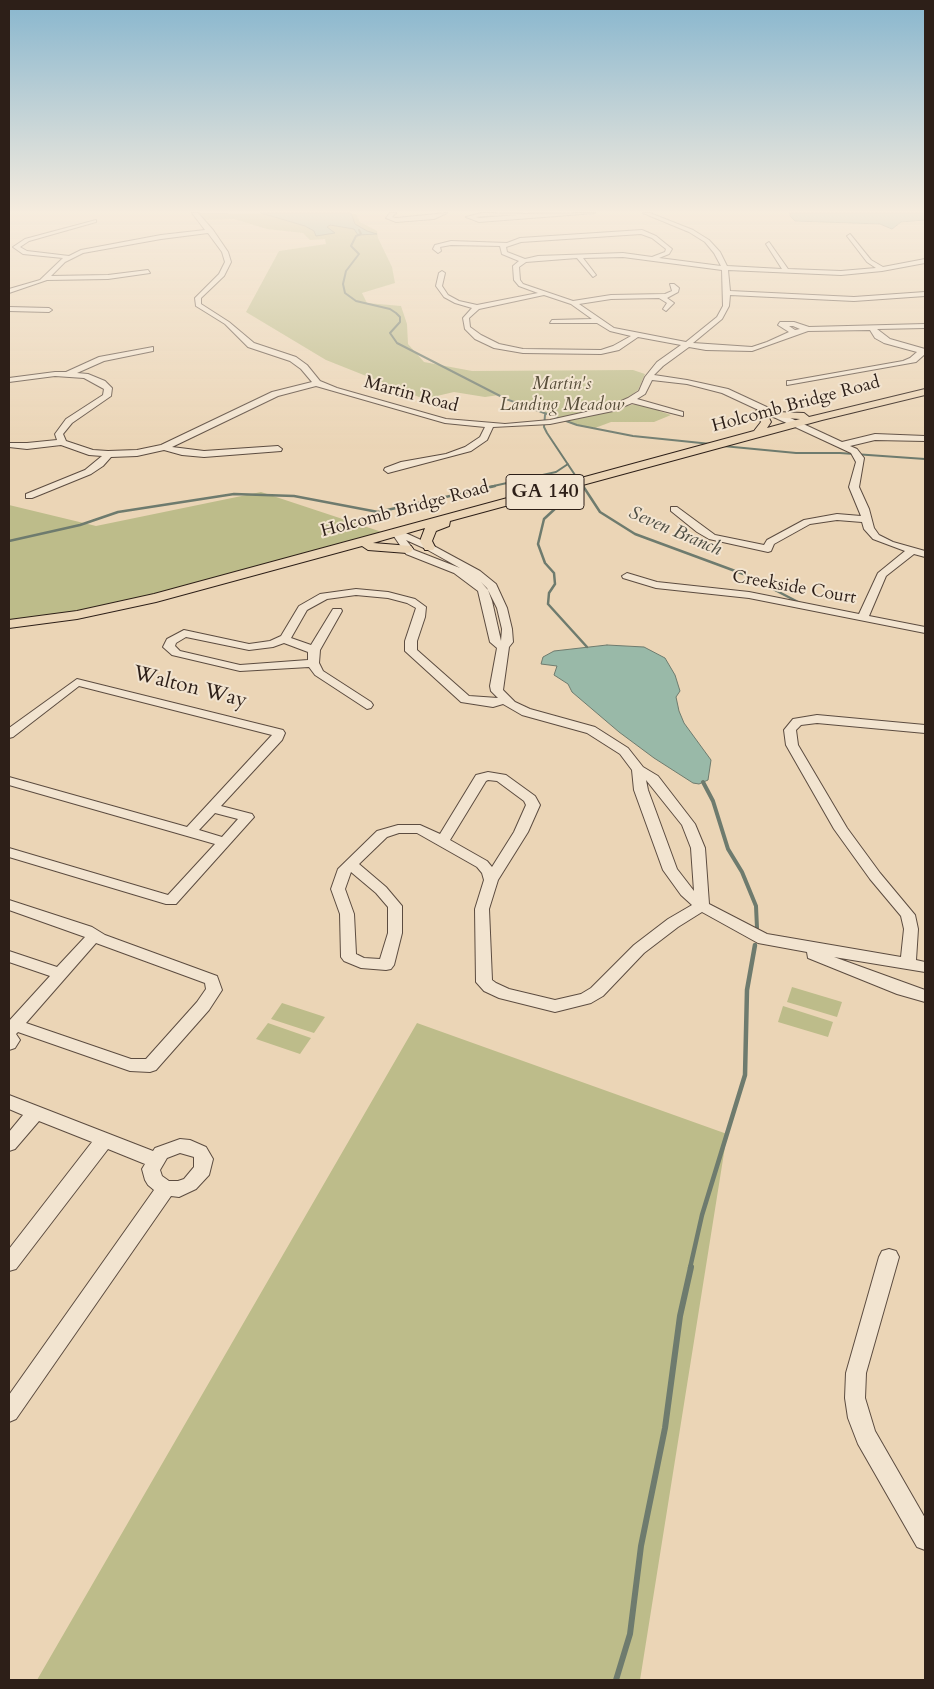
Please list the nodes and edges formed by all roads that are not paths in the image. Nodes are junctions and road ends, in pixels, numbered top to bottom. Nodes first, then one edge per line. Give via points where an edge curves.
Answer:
1 (204, 292) edge
2 (443, 292) edge
3 (541, 292) edge
4 (674, 292) edge
5 (545, 293) junction
6 (727, 293) joint
7 (925, 294) edge
8 (662, 297) junction
9 (573, 303) junction
10 (477, 307) junction
11 (9, 309) edge
12 (666, 309) dead end
13 (49, 310) dead end
14 (598, 321) junction
15 (552, 322) dead end
16 (925, 326) edge
17 (872, 328) junction
18 (808, 329) junction
19 (794, 332) junction
20 (635, 336) junction
21 (686, 345) junction
22 (150, 349) dead end
23 (924, 352) edge
24 (68, 374) junction
25 (648, 379) junction
26 (9, 380) edge
27 (317, 383) junction
28 (790, 383) dead end
29 (925, 392) edge
30 (631, 400) junction
31 (760, 412) junction
32 (680, 414) dead end
33 (776, 414) junction
34 (832, 414) junction
35 (793, 424) junction
36 (489, 426) junction
37 (758, 434) junction
38 (925, 438) edge
39 (62, 442) junction
40 (9, 445) edge
41 (842, 445) junction
42 (164, 447) junction
43 (278, 449) dead end
44 (108, 454) junction
45 (388, 470) dead end
46 (29, 496) dead end
47 (674, 509) dead end
48 (461, 514) junction
49 (867, 519) junction
50 (396, 532) junction
51 (342, 547) junction
52 (429, 547) junction
53 (407, 549) junction
54 (911, 551) junction
55 (925, 554) edge
56 (463, 569) junction
57 (627, 576) dead end
58 (337, 610) dead end
59 (862, 618) junction
60 (9, 624) edge
61 (507, 628) junction
62 (493, 629) junction
63 (925, 630) edge
64 (284, 639) junction
65 (503, 647) junction
66 (314, 650) junction
67 (314, 663) junction
68 (505, 700) junction
69 (367, 706) dead end
70 (925, 729) edge
71 (9, 734) edge
72 (638, 770) junction
73 (9, 781) edge
74 (211, 808) junction
75 (190, 832) junction
76 (442, 840) junction
77 (224, 842) junction
78 (9, 852) edge
79 (350, 864) junction
80 (491, 880) junction
81 (9, 905) edge
82 (702, 906) junction
83 (94, 936) junction
84 (790, 944) junction
85 (11, 960) edge
86 (908, 965) junction
87 (925, 967) edge
88 (61, 974) junction
89 (925, 996) edge
90 (11, 1031) edge
91 (9, 1044) edge
92 (9, 1102) edge
93 (36, 1112) junction
94 (105, 1139) junction
95 (9, 1144) edge
96 (155, 1160) junction
97 (166, 1188) junction
98 (889, 1257) dead end
99 (9, 1263) edge
100 (9, 1412) edge
101 (923, 1530) edge

1 - 27 street, Martin Road via 198,298 198,305 227,323 251,344 298,362
2 - 10 street via 458,302
3 - 5 street
4 - 8 street
5 - 9 street
5 - 10 street
6 - 7 street via 854,299
6 - 21 street, Martin Road via 726,306 720,318
8 - 9 street via 611,297
8 - 12 street via 670,303
9 - 14 street
10 - 20 street via 466,318 467,328 478,337 507,349 601,352 616,348
11 - 13 street
14 - 15 street
14 - 20 street via 612,330
16 - 17 street
17 - 18 street
17 - 23 street via 887,341
18 - 19 street
18 - 19 street via 780,324
19 - 21 street via 752,349 722,350
20 - 21 street
21 - 25 street, Martin Road via 660,364
22 - 24 street via 102,359
23 - 28 street via 904,363
24 - 26 street via 43,374
24 - 39 street via 97,380 109,391 103,400 64,426 60,434
25 - 30 street, Martin Road via 642,392
25 - 31 street via 707,391
25 - 33 street via 715,388
27 - 36 street, Martin Road via 433,419
27 - 42 street via 275,394
29 - 34 main road, Holcomb Bridge Road / GA 140
30 - 32 street
30 - 36 street, Martin Road via 550,422
31 - 35 street
31 - 37 main road via 766,422
33 - 34 main road via 796,417
33 - 35 street
34 - 35 main road, Holcomb Bridge Road / GA 140
35 - 37 main road, Holcomb Bridge Road / GA 140
35 - 41 street via 816,437
36 - 45 street via 484,438 468,449
37 - 48 main road, Holcomb Bridge Road / GA 140
38 - 41 street via 875,437
39 - 40 street
39 - 44 street via 79,450
41 - 49 street via 860,458 854,488
42 - 43 street via 204,454
42 - 44 street via 137,453
44 - 46 street via 88,472
47 - 49 street via 712,537 768,549 770,542 806,522 837,517
48 - 50 main road, Holcomb Bridge Road / GA 140
48 - 52 main road via 431,529 426,541
49 - 54 street via 869,529 876,537
50 - 51 main road, Holcomb Bridge Road / GA 140
50 - 52 street
50 - 53 street
51 - 53 main road
51 - 60 main road, Holcomb Bridge Road / GA 140 via 136,603
52 - 56 street
53 - 56 street
54 - 55 street
54 - 59 street via 882,575
56 - 61 street via 492,586
56 - 62 street via 483,590
57 - 59 street, Creekside Court via 656,585 749,596
58 - 66 street
59 - 63 street, Creekside Court
61 - 62 street
61 - 65 street via 507,642
62 - 65 street via 496,642
64 - 66 street
64 - 67 street via 248,647 184,633 171,641 169,647 176,653 240,668
64 - 68 street via 303,608 324,596 356,592 400,597 421,607 411,651 466,699 494,703
65 - 68 street via 496,686
66 - 67 street
67 - 69 street via 319,673
68 - 72 street via 526,712 602,736 624,751
70 - 86 street via 817,719 797,722 790,730 792,745 841,829 908,915 911,929
71 - 74 street, Walton Way via 77,682 278,733 278,737
72 - 82 street via 641,790 670,870 686,892
72 - 82 street via 653,779 688,824 698,848
73 - 75 street
74 - 75 street, Walton Way
74 - 77 street via 248,817
75 - 77 street
76 - 79 street via 420,829 398,829 382,834
76 - 80 street via 482,864
76 - 80 street via 481,778 501,778 530,800 533,806 521,832
77 - 78 street via 171,901
79 - 79 street via 343,872 338,889 347,914 349,957 361,963 386,964 395,933 395,906
80 - 82 street via 482,909 484,982 505,994 555,1006 585,999 597,992 639,949
81 - 83 street
82 - 84 street via 763,939
83 - 88 street
83 - 90 street via 212,980 214,990 150,1066 130,1065
84 - 86 street
84 - 89 street
85 - 88 street
86 - 87 street
88 - 90 street
90 - 91 street
92 - 93 street
93 - 94 street
93 - 95 street
94 - 96 street
94 - 99 street
96 - 97 street via 152,1174 159,1185
96 - 97 street via 168,1149 180,1146 200,1152 204,1159 203,1170 197,1179 182,1188
97 - 100 street
98 - 101 street via 856,1373 855,1398 866,1437

